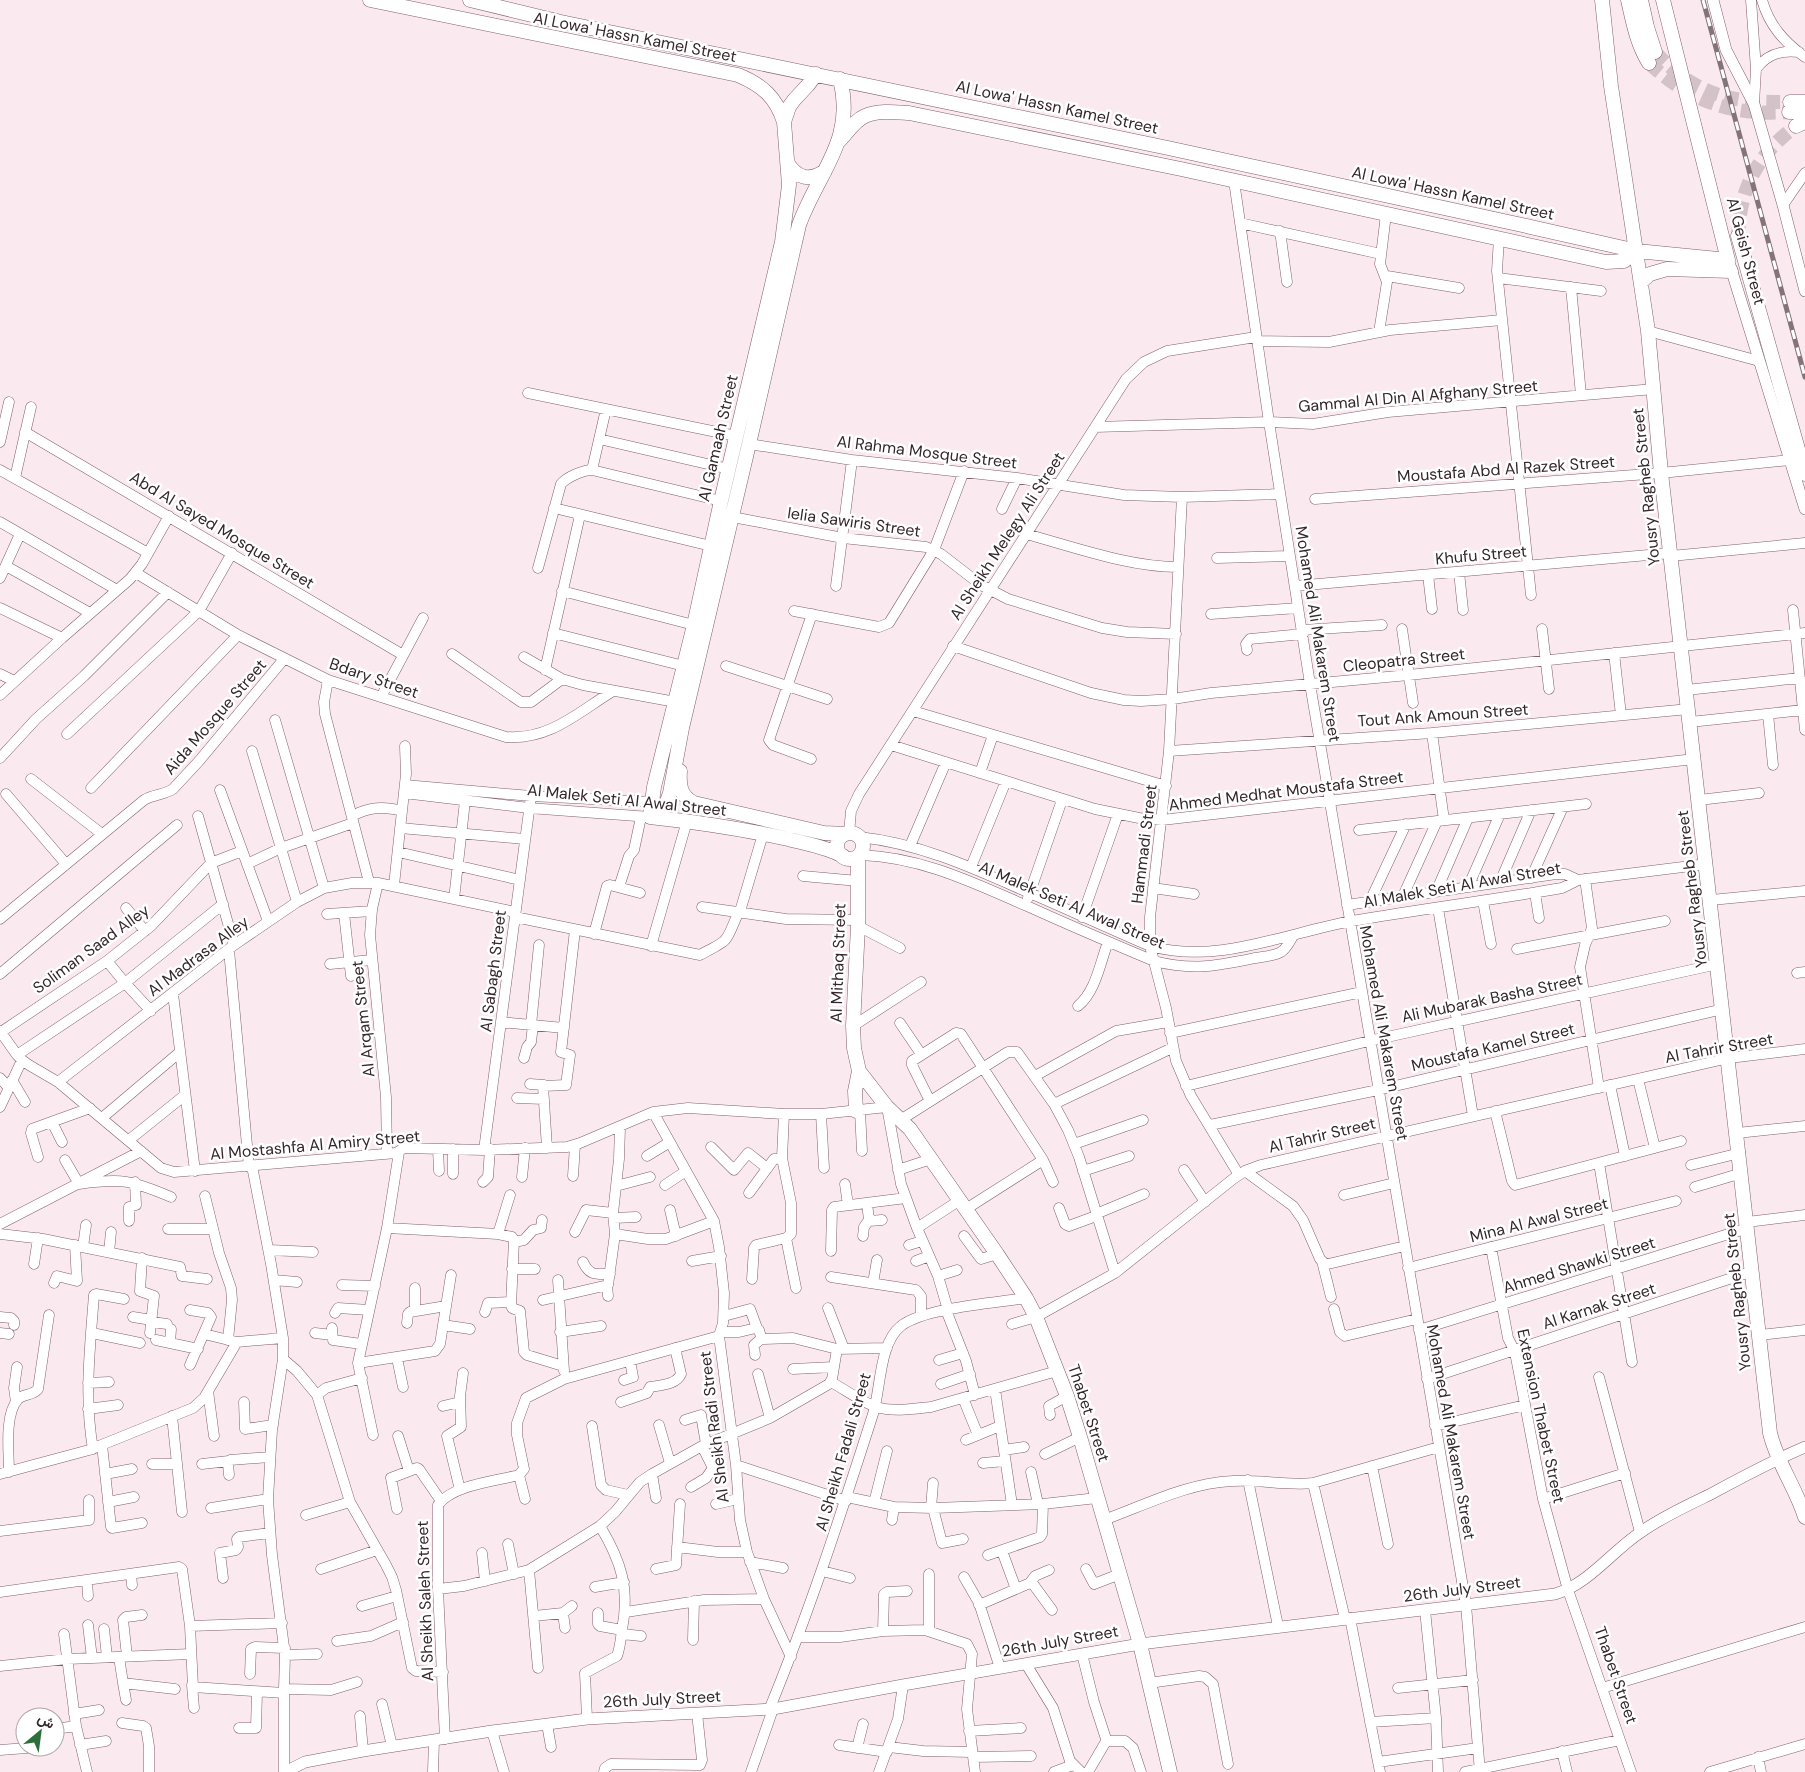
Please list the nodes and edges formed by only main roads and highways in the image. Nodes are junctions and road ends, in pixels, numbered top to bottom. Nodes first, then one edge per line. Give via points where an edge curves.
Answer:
1 (370, 0) edge
2 (470, 0) edge
3 (1602, 0) edge
4 (1628, 0) edge
5 (1641, 0) edge
6 (1663, 0) edge
7 (397, 3) edge
8 (816, 74) junction
9 (840, 79) junction
10 (1805, 102) edge
11 (1805, 112) edge
12 (784, 122) junction
13 (839, 141) junction
14 (1184, 152) junction
15 (788, 164) junction
16 (1181, 169) junction
17 (825, 171) junction
18 (1305, 179) junction
19 (1303, 196) junction
20 (788, 204) junction
21 (805, 208) junction
22 (1738, 236) tunnel mouth
23 (1637, 251) junction
24 (1730, 265) junction
25 (1641, 282) junction
26 (1805, 474) edge
27 (724, 511) junction
28 (682, 703) junction
29 (677, 749) junction
30 (651, 817) junction
31 (851, 835) junction
32 (843, 856) junction
33 (859, 856) junction
34 (859, 1070) junction
35 (887, 1107) joint
36 (858, 1111) road end
37 (1805, 1517) edge
38 (1170, 1772) edge

1 - 7 main road, Al Lowa' Hassn Kamel Street
2 - 8 main road, Al Lowa' Hassn Kamel Street
3 - 23 main road via 1611,86
4 - 5 main road via 1642,51 1652,57
6 - 24 main road, Al Geish Street
7 - 12 main road, Al Lowa' Hassn Kamel Street via 738,75 756,82 768,93 780,109
8 - 9 main road, Al Lowa' Hassn Kamel Street
8 - 12 main road via 789,106
9 - 13 main road, Al Gamaah Street via 845,117
9 - 14 main road, Al Lowa' Hassn Kamel Street
10 - 11 main road via 1789,107
12 - 15 main road, Al Gamaah Street
13 - 16 main road via 865,116 909,113
13 - 17 main road, Al Gamaah Street
14 - 16 main road
14 - 18 main road, Al Lowa' Hassn Kamel Street
15 - 17 main road via 800,176 809,178
15 - 20 main road, Al Gamaah Street
16 - 19 main road
17 - 21 main road, Al Gamaah Street
18 - 19 main road
18 - 23 main road, Al Lowa' Hassn Kamel Street
19 - 23 main road via 1612,263 1624,261
20 - 21 main road
20 - 27 main road, Al Gamaah Street via 736,436
21 - 27 main road, Al Gamaah Street via 798,224 749,444
22 - 26 main road
23 - 24 main road, Al Lowa' Hassn Kamel Street
23 - 25 main road, Yousry Ragheb Street
24 - 25 main road via 1666,269 1650,274
25 - 37 main road, Yousry Ragheb Street via 1770,1433
27 - 28 main road, Al Gamaah Street
27 - 28 main road, Al Gamaah Street via 711,546 684,666
28 - 29 main road, Al Gamaah Street
28 - 30 main road, Al Gamaah Street via 652,802
29 - 30 main road, Al Gamaah Street via 670,793
29 - 31 main road, Al Malek Seti Al Awal Street via 681,755 680,788 694,803 824,833
30 - 32 main road, Al Malek Seti Al Awal Street via 763,834 828,849
31 - 32 main road via 840,838 837,846
31 - 33 main road via 863,848
32 - 33 main road via 850,859
33 - 34 main road, Al Mithaq Street via 853,1026
34 - 35 main road, Al Mithaq Street
34 - 36 main road, Al Mithaq Street via 855,1091
35 - 38 main road, Thabet Street via 902,1119 931,1159 997,1254 1036,1318 1080,1437 1140,1644

